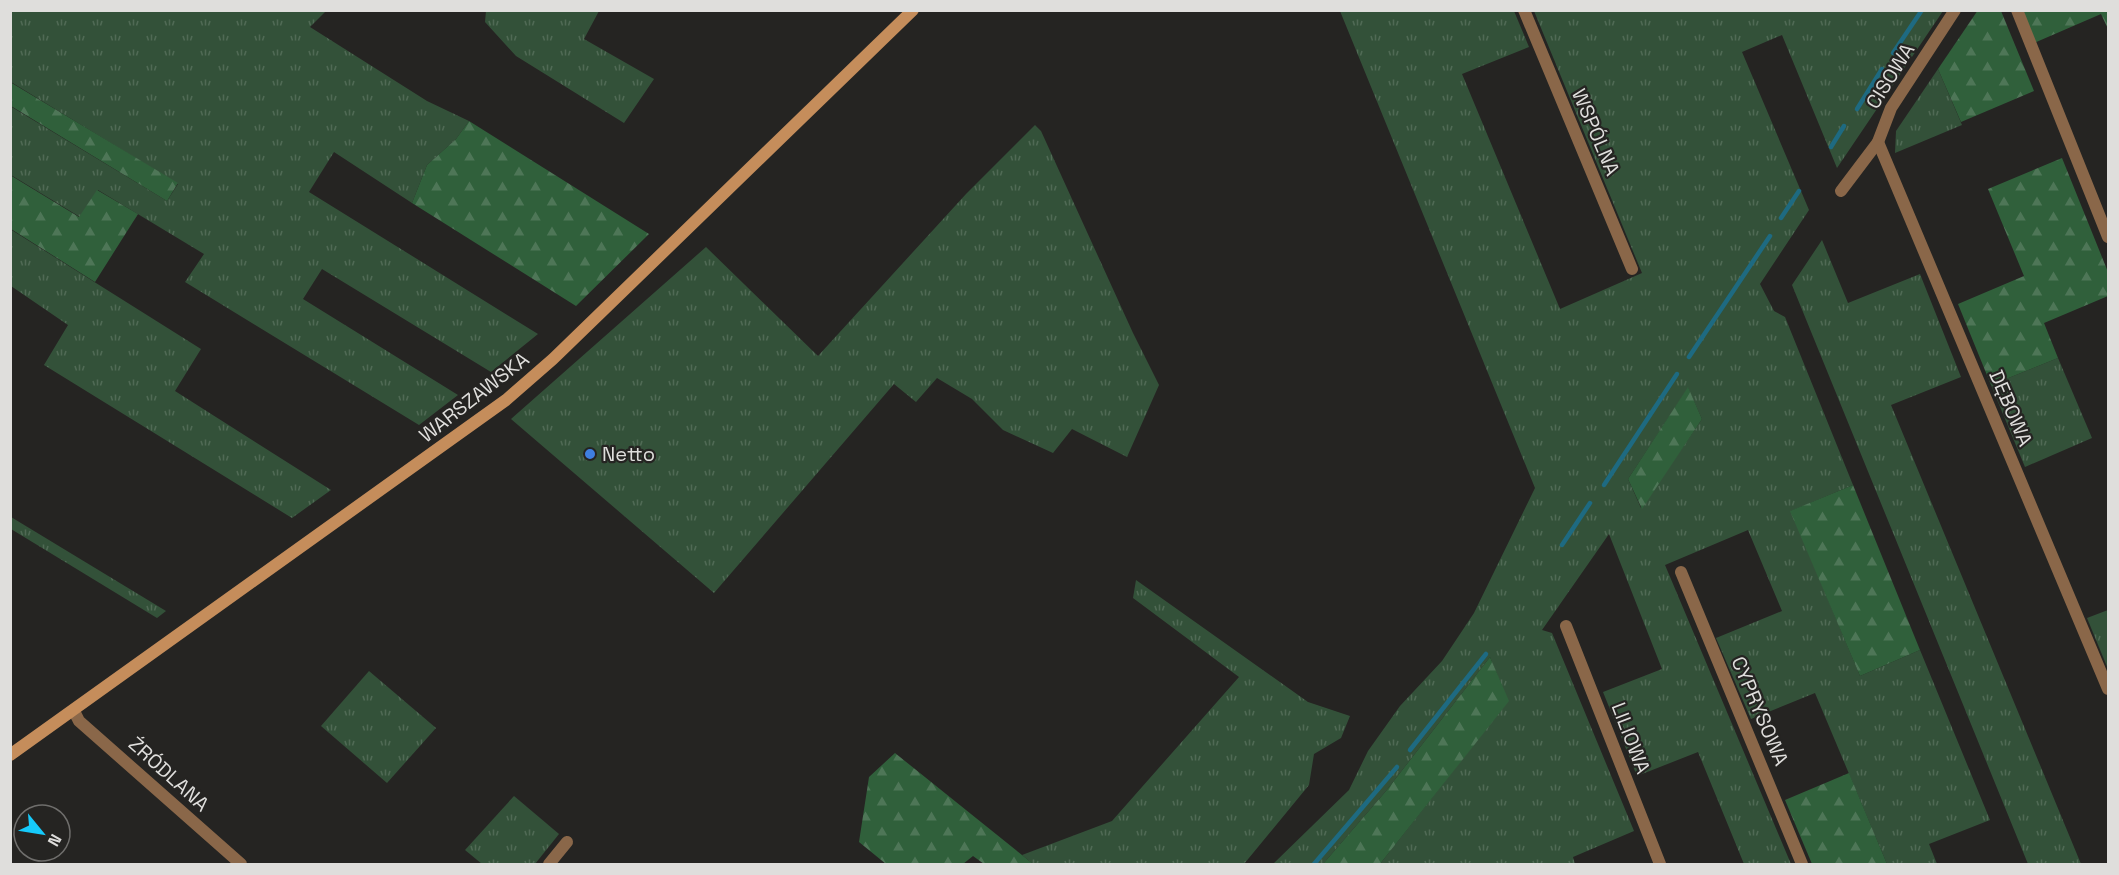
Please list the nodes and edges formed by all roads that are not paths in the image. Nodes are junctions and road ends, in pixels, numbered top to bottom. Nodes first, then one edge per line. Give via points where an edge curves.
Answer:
1 (913, 10) edge
2 (1524, 10) edge
3 (1955, 10) edge
4 (2017, 10) edge
5 (1878, 142) junction
6 (1841, 191) dead end
7 (2109, 237) edge
8 (1632, 269) dead end
9 (1681, 572) dead end
10 (1566, 626) dead end
11 (2109, 689) edge
12 (74, 711) junction
13 (10, 755) edge
14 (567, 842) dead end
15 (241, 864) edge
16 (549, 864) edge
17 (1660, 864) edge
18 (1802, 864) edge

1 - 12 main road, WARSZAWSKA via 506,400
2 - 8 street, WSPÓLNA
3 - 5 street, CISOWA via 1891,108
4 - 7 street
5 - 6 street, CISOWA
5 - 11 street, DĘBOWA
9 - 18 street, CYPRYSOWA
10 - 17 street, LILIOWA
12 - 13 main road, WARSZAWSKA
12 - 15 street, ŹRÓDLANA via 79,721
14 - 16 street

